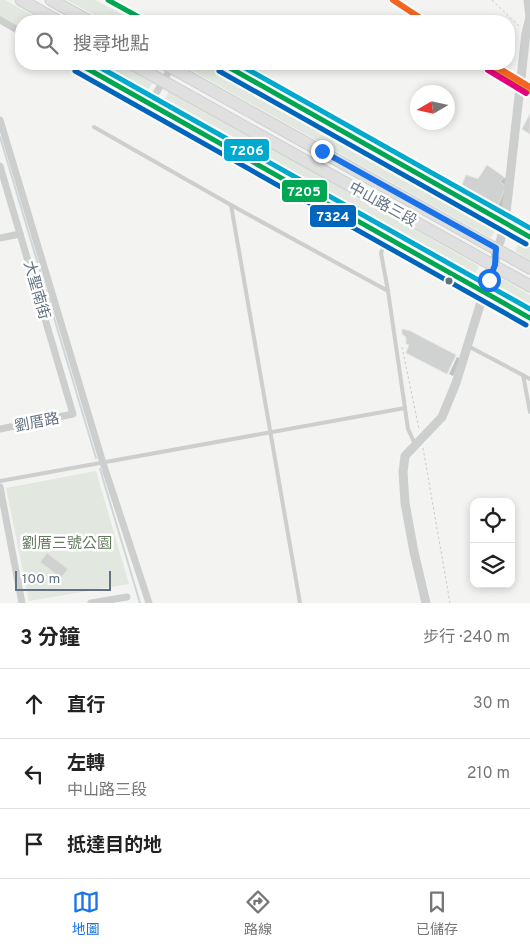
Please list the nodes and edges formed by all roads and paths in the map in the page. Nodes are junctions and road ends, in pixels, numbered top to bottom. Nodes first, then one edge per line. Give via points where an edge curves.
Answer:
1 (22, 0) edge
2 (51, 0) edge
3 (108, 0) edge
4 (492, 0) edge
5 (528, 0) edge
6 (48, 15) edge
7 (78, 15) edge
8 (135, 15) edge
9 (0, 20) edge
10 (529, 24) edge
11 (15, 29) edge
12 (90, 70) edge
13 (143, 70) edge
14 (168, 70) edge
15 (179, 70) edge
16 (233, 70) edge
17 (164, 82) junction
18 (150, 103) junction
19 (0, 120) edge
20 (94, 127) dead end
21 (0, 166) edge
22 (231, 205) junction
23 (505, 222) junction
24 (20, 234) junction
25 (530, 237) edge
26 (0, 238) edge
27 (387, 238) junction
28 (496, 248) junction
29 (495, 265) junction
30 (530, 268) edge
31 (530, 286) edge
32 (388, 291) junction
33 (484, 292) junction
34 (530, 318) edge
35 (468, 346) junction
36 (523, 375) junction
37 (530, 379) edge
38 (404, 408) junction
39 (530, 412) edge
40 (73, 414) joint
41 (0, 429) edge
42 (270, 432) junction
43 (415, 444) junction
44 (103, 463) junction
45 (0, 481) edge
46 (0, 488) edge
47 (127, 597) dead end
48 (22, 603) edge
49 (91, 603) edge
50 (149, 603) edge
51 (300, 603) edge
52 (426, 603) edge

1 - 6 main road
2 - 7 main road
3 - 8 street
4 - 10 path
5 - 10 street
9 - 11 street
10 - 23 street
12 - 18 street, 中山路三段
13 - 17 main road, 中山路三段
14 - 17 street
15 - 28 main road, 中山路三段
16 - 23 street
17 - 18 street
17 - 29 main road, 中山路三段
18 - 27 street, 中山路三段
19 - 44 street
20 - 22 lane
21 - 24 street, 大聖南街
22 - 32 lane
22 - 42 lane
23 - 25 street
23 - 28 street
24 - 26 street
24 - 40 street, 大聖南街
27 - 32 lane via 381,253
27 - 33 street, 中山路三段
28 - 29 street
28 - 30 main road, 中山路三段
29 - 31 main road, 中山路三段
29 - 33 street
32 - 38 lane
33 - 34 street, 中山路三段
33 - 35 street
35 - 36 lane
35 - 43 street via 442,417
36 - 37 lane
36 - 39 lane
38 - 42 lane
38 - 43 lane
40 - 41 street, 劉厝路
42 - 44 lane
42 - 51 lane
43 - 52 street via 405,456 405,503
44 - 45 lane
44 - 50 street
46 - 48 street
47 - 49 street

